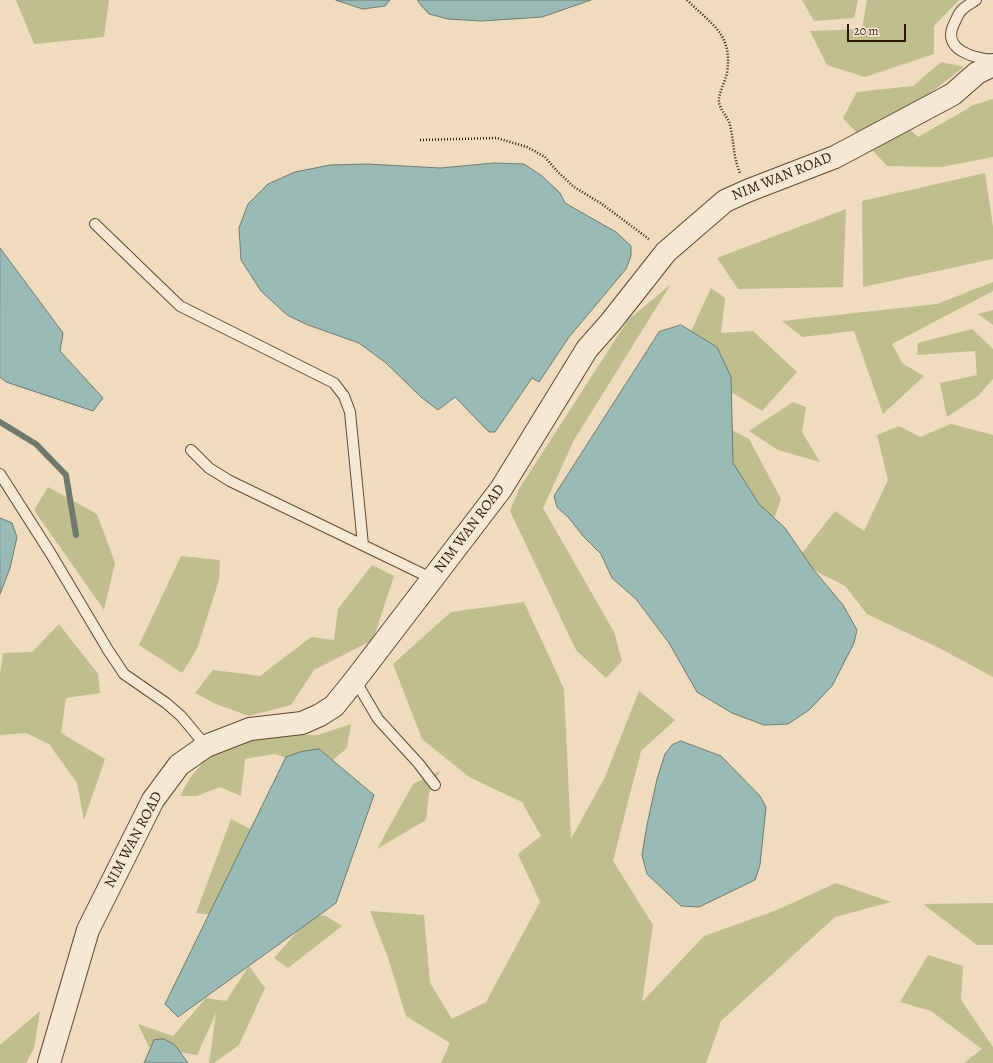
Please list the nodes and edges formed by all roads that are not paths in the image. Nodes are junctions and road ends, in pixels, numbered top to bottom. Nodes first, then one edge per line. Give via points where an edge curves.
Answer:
1 (976, 0) edge
2 (993, 60) edge
3 (993, 65) edge
4 (95, 224) dead end
5 (191, 450) dead end
6 (0, 474) edge
7 (363, 545) junction
8 (433, 579) junction
9 (355, 680) junction
10 (206, 746) junction
11 (435, 785) dead end
12 (49, 1063) edge

1 - 2 lane via 962,10 951,30 951,40 970,56
3 - 8 street, NIM WAN ROAD via 977,73 953,94 835,157 725,201 666,252 587,349 501,489
4 - 7 lane via 180,306 334,383 344,396 350,412
5 - 7 lane via 209,468 230,481
6 - 10 lane via 124,674 181,716
7 - 8 lane
8 - 9 street, NIM WAN ROAD
9 - 10 street, NIM WAN ROAD via 334,706 302,723 250,729
9 - 11 lane via 378,719
10 - 12 street, NIM WAN ROAD via 179,765 153,800 88,930

